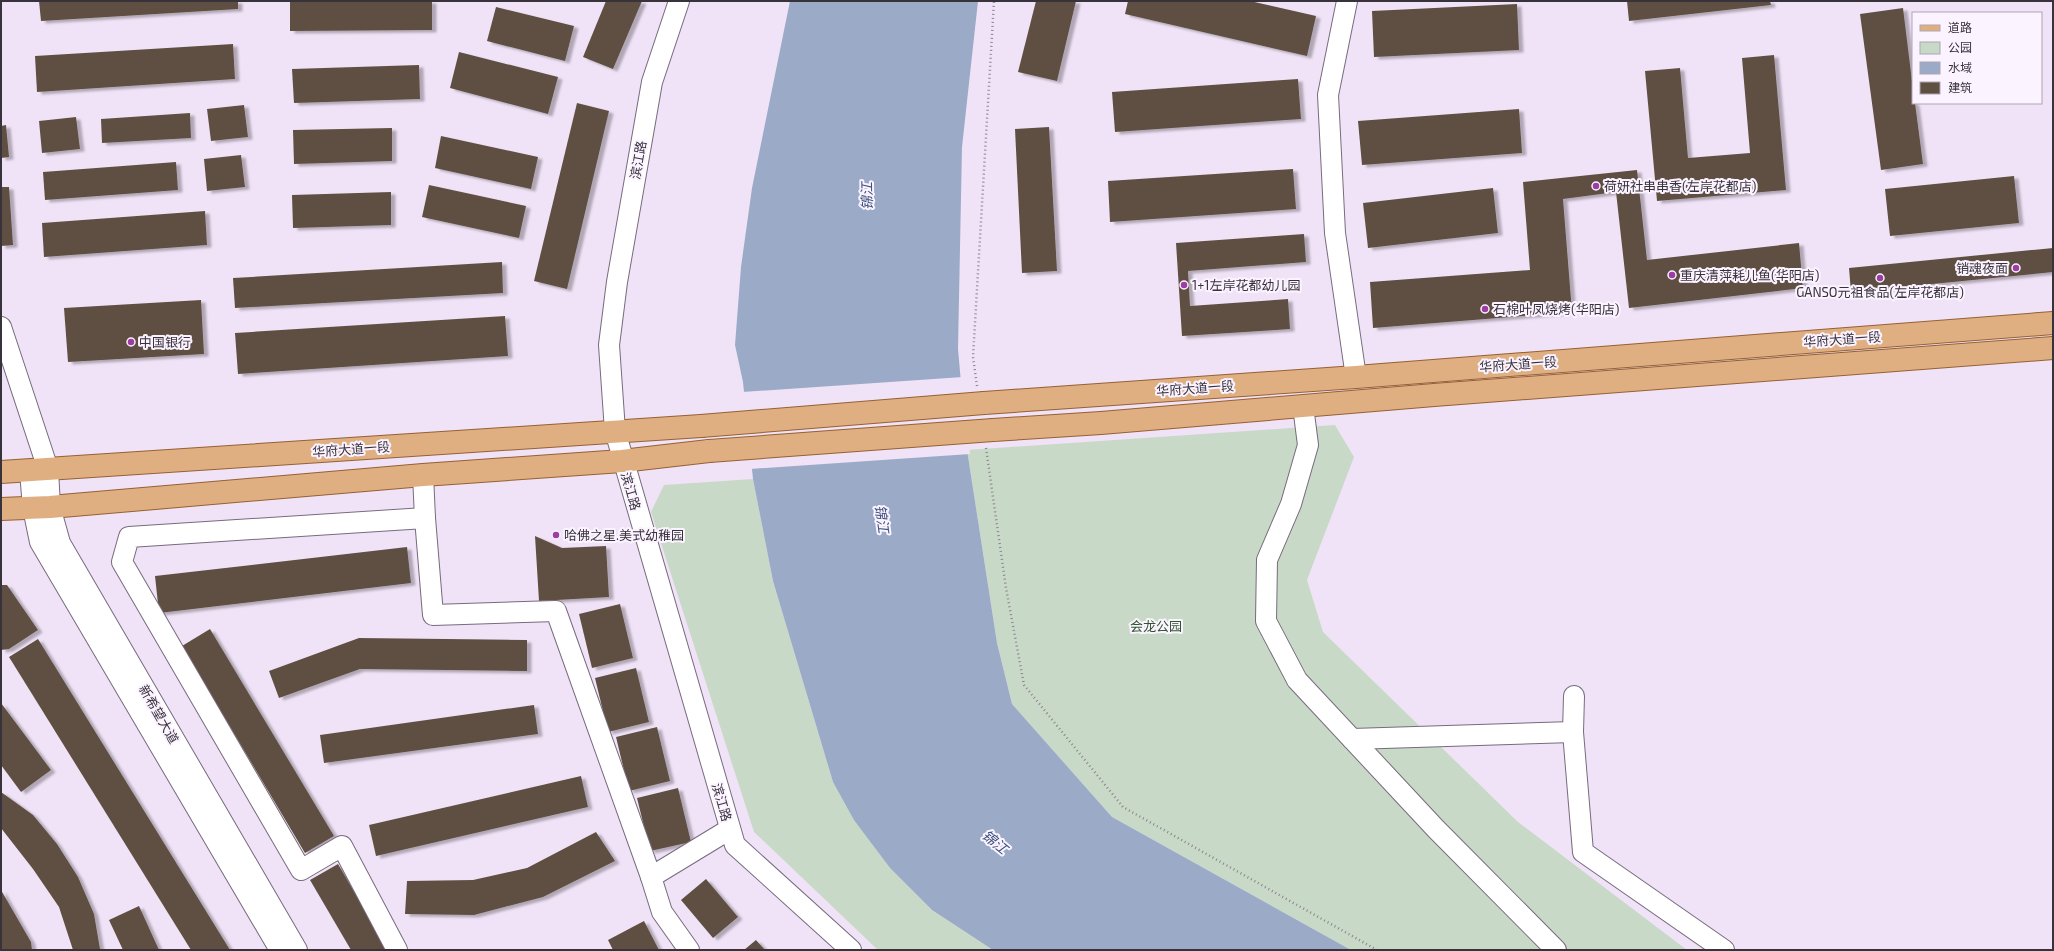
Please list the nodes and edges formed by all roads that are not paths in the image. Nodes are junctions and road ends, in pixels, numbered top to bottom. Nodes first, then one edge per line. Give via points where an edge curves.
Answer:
1 (679, 1) edge
2 (1347, 1) edge
3 (2053, 323) edge
4 (1, 326) edge
5 (2053, 348) edge
6 (1356, 377) junction
7 (1303, 406) junction
8 (615, 431) junction
9 (622, 461) junction
10 (39, 470) junction
11 (1, 472) edge
12 (423, 475) junction
13 (41, 507) junction
14 (1, 509) edge
15 (425, 518) junction
16 (1574, 696) dead end
17 (1573, 732) junction
18 (1352, 739) junction
19 (730, 829) junction
20 (651, 877) junction
21 (280, 950) edge
22 (297, 950) edge
23 (398, 950) edge
24 (688, 950) edge
25 (851, 950) edge
26 (1556, 950) edge
27 (1724, 950) edge

1 - 8 street, 滨江路 via 652,82 617,282 609,345
2 - 6 street via 1328,95 1335,233
3 - 6 main road, 华府大道一段
4 - 10 street, 新希望大道
5 - 7 main road
6 - 8 main road, 华府大道一段, bridge via 981,395 701,426
7 - 9 main road, bridge via 1101,423 989,436 709,451
7 - 18 street via 1308,445 1291,504 1267,560 1266,621 1297,680
8 - 9 street, 滨江路
8 - 10 main road, 华府大道一段
9 - 12 main road
9 - 19 street, 滨江路
10 - 11 main road, 华府大道一段
10 - 13 street, 新希望大道
12 - 13 main road
12 - 15 street
13 - 14 main road
13 - 21 street via 40,542
13 - 22 street, 新希望大道
15 - 20 street via 433,615 556,611
15 - 23 street via 129,537 122,562 301,870 342,846
16 - 17 street
17 - 18 street
17 - 27 street via 1583,852
18 - 26 street via 1436,829
19 - 20 street
19 - 25 street, 滨江路 via 735,845
20 - 24 street via 662,912

